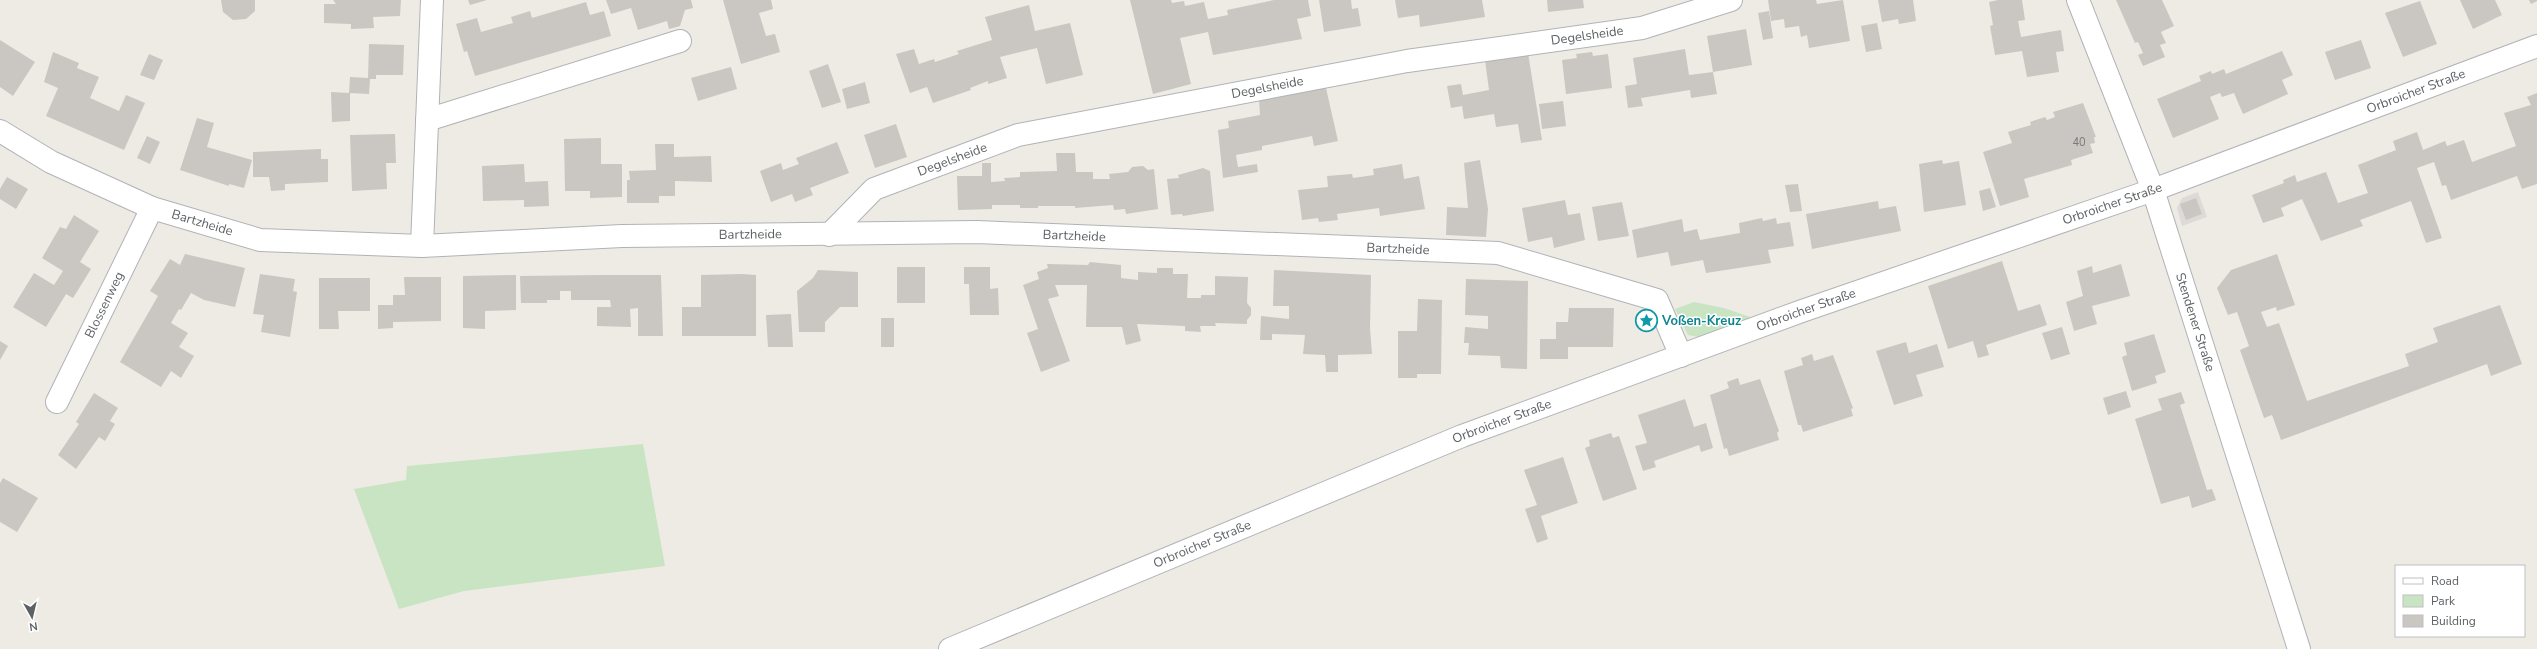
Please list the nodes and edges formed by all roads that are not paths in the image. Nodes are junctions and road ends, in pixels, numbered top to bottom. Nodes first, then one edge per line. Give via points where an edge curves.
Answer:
1 (432, 0) edge
2 (1731, 0) edge
3 (2078, 0) edge
4 (680, 41) dead end
5 (2537, 46) edge
6 (427, 120) junction
7 (0, 131) edge
8 (2153, 190) junction
9 (152, 208) junction
10 (829, 236) junction
11 (422, 246) junction
12 (1681, 356) junction
13 (57, 402) dead end
14 (950, 649) edge
15 (2299, 649) edge

1 - 6 street
2 - 10 street, Degelsheide via 1642,28 1407,61 1018,135 874,189
3 - 8 street, Stendener Straße
4 - 6 street
5 - 8 street, Orbroicher Straße
6 - 11 street
7 - 9 street, Bartzheide via 51,162
8 - 12 street, Orbroicher Straße via 1802,311
8 - 15 street, Stendener Straße
9 - 11 street, Bartzheide via 260,240
9 - 13 street, Blossenweg
10 - 11 street, Bartzheide via 622,236
10 - 12 street, Bartzheide via 977,232 1498,252 1657,300
12 - 14 street, Orbroicher Straße via 1462,436

